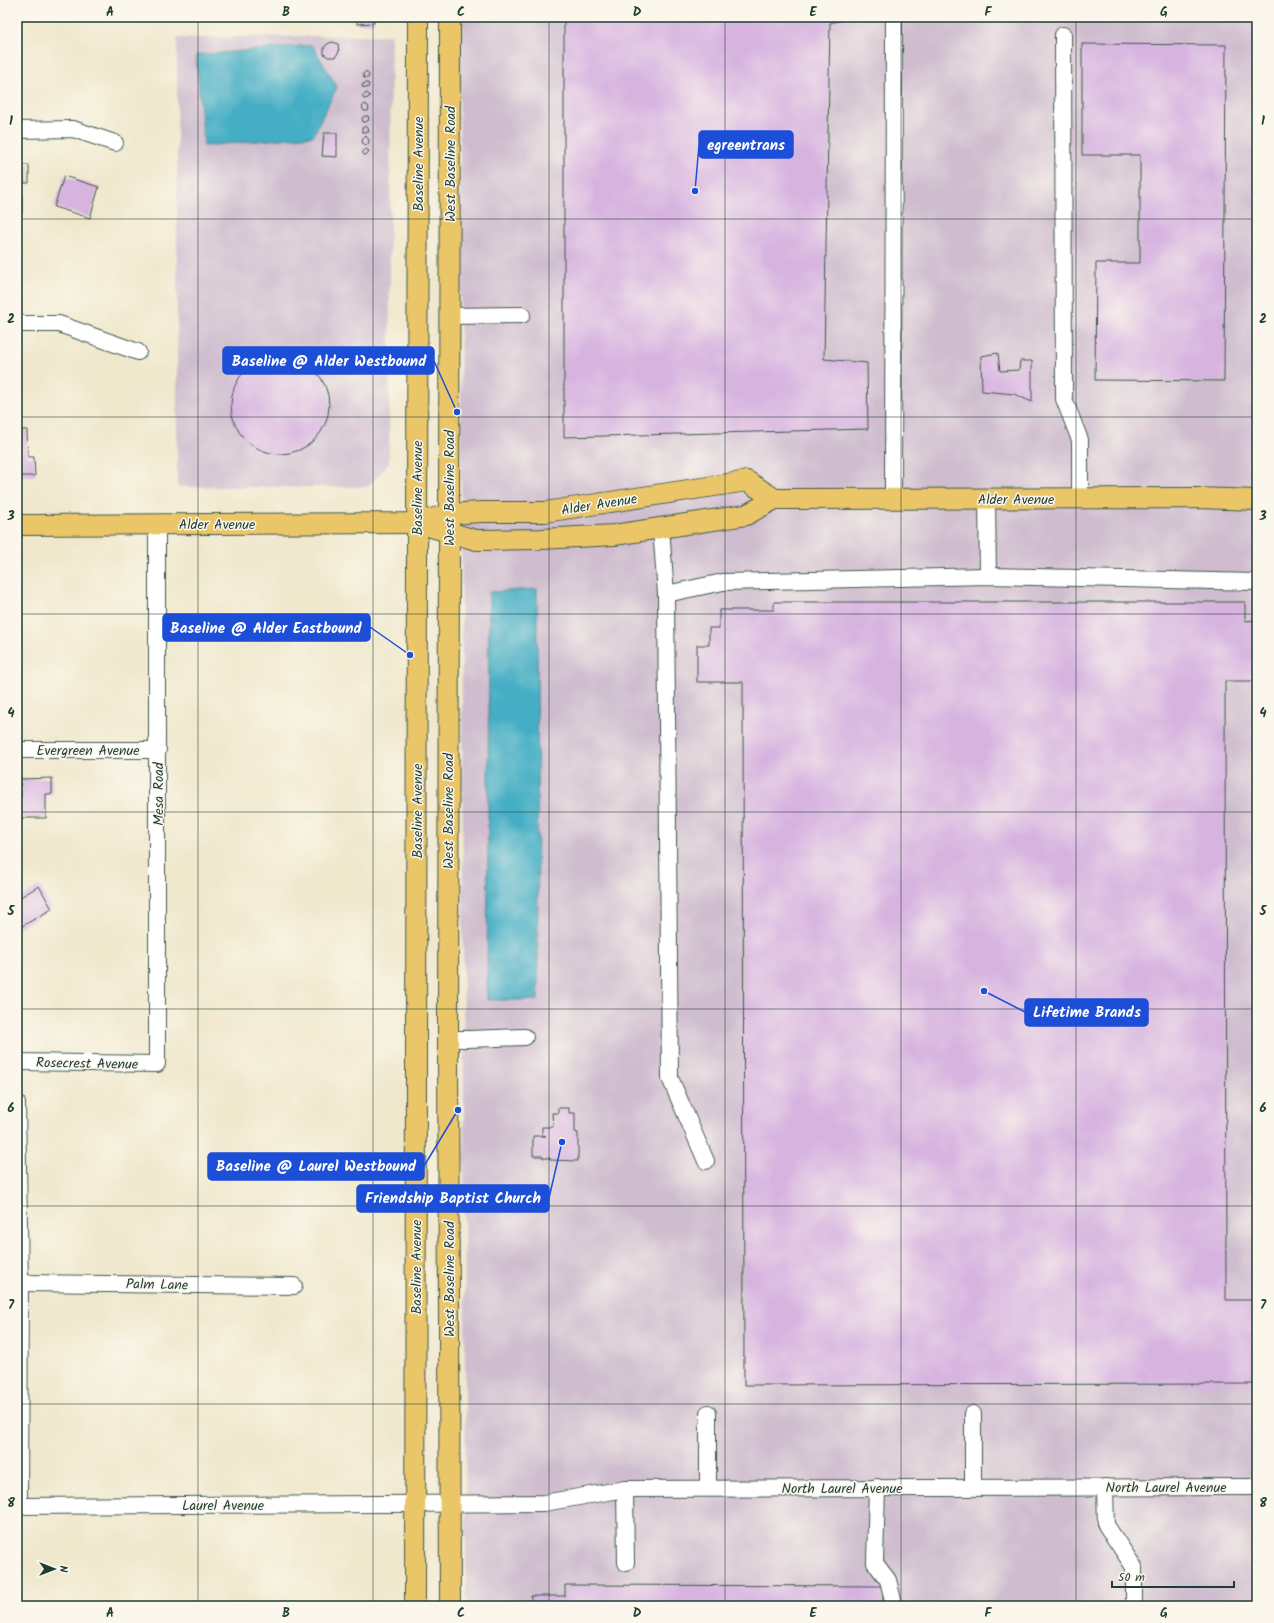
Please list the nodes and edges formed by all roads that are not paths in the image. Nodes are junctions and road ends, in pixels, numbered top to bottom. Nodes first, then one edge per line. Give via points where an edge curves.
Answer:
1 (418, 17) edge
2 (450, 17) edge
3 (894, 17) edge
4 (1063, 35) dead end
5 (17, 130) edge
6 (115, 143) dead end
7 (522, 315) dead end
8 (450, 316) junction
9 (17, 324) edge
10 (138, 352) dead end
11 (776, 499) junction
12 (893, 499) junction
13 (987, 499) junction
14 (1080, 499) junction
15 (1257, 500) edge
16 (417, 522) junction
17 (157, 524) junction
18 (449, 524) junction
19 (17, 525) edge
20 (661, 528) junction
21 (988, 576) junction
22 (1257, 582) edge
23 (666, 594) junction
24 (17, 750) edge
25 (158, 750) junction
26 (525, 1037) dead end
27 (448, 1039) junction
28 (17, 1062) edge
29 (157, 1064) joint
30 (17, 1103) edge
31 (706, 1161) dead end
32 (20, 1283) junction
33 (294, 1286) dead end
34 (708, 1413) dead end
35 (973, 1414) dead end
36 (877, 1487) junction
37 (973, 1487) junction
38 (1106, 1487) junction
39 (1257, 1487) edge
40 (708, 1488) junction
41 (625, 1489) junction
42 (422, 1504) junction
43 (449, 1504) junction
44 (18, 1506) edge
45 (626, 1562) dead end
46 (415, 1606) edge
47 (450, 1606) edge
48 (893, 1606) edge
49 (1134, 1606) edge

1 - 16 main road, Baseline Avenue
2 - 8 main road, West Baseline Road
3 - 12 street
4 - 14 street via 1064,399 1080,440
5 - 6 street via 73,129
7 - 8 street
8 - 18 main road, West Baseline Road
9 - 10 street via 59,324
11 - 12 main road, Alder Avenue
11 - 18 main road, Alder Avenue via 747,481 545,512 481,512
11 - 20 main road, Alder Avenue via 746,515
12 - 13 main road, Alder Avenue
13 - 14 main road, Alder Avenue
13 - 21 street
14 - 15 main road, Alder Avenue
16 - 17 main road, Alder Avenue
16 - 18 main road, Alder Avenue
16 - 42 main road, Baseline Avenue
17 - 19 main road, Alder Avenue
17 - 25 street, Mesa Road
18 - 20 main road, Alder Avenue via 476,540 614,535
18 - 27 main road, West Baseline Road
20 - 23 street
21 - 22 street
21 - 23 street via 723,582
23 - 31 street via 670,1078
24 - 25 street, Evergreen Avenue
25 - 29 street, Mesa Road
26 - 27 street
27 - 43 main road, West Baseline Road
28 - 29 street, Rosecrest Avenue
30 - 32 street
32 - 33 street, Palm Lane
32 - 44 street
34 - 40 street
35 - 37 street
36 - 37 street, North Laurel Avenue
36 - 40 street, North Laurel Avenue
36 - 48 street via 874,1563 888,1580
37 - 38 street, North Laurel Avenue
38 - 39 street, North Laurel Avenue
38 - 49 street via 1106,1525 1134,1567
40 - 41 street, North Laurel Avenue
41 - 43 street, North Laurel Avenue via 544,1503
41 - 45 street
42 - 43 street, North Laurel Avenue
42 - 44 street, Laurel Avenue
42 - 46 main road, Baseline Avenue
43 - 47 main road, West Baseline Road

